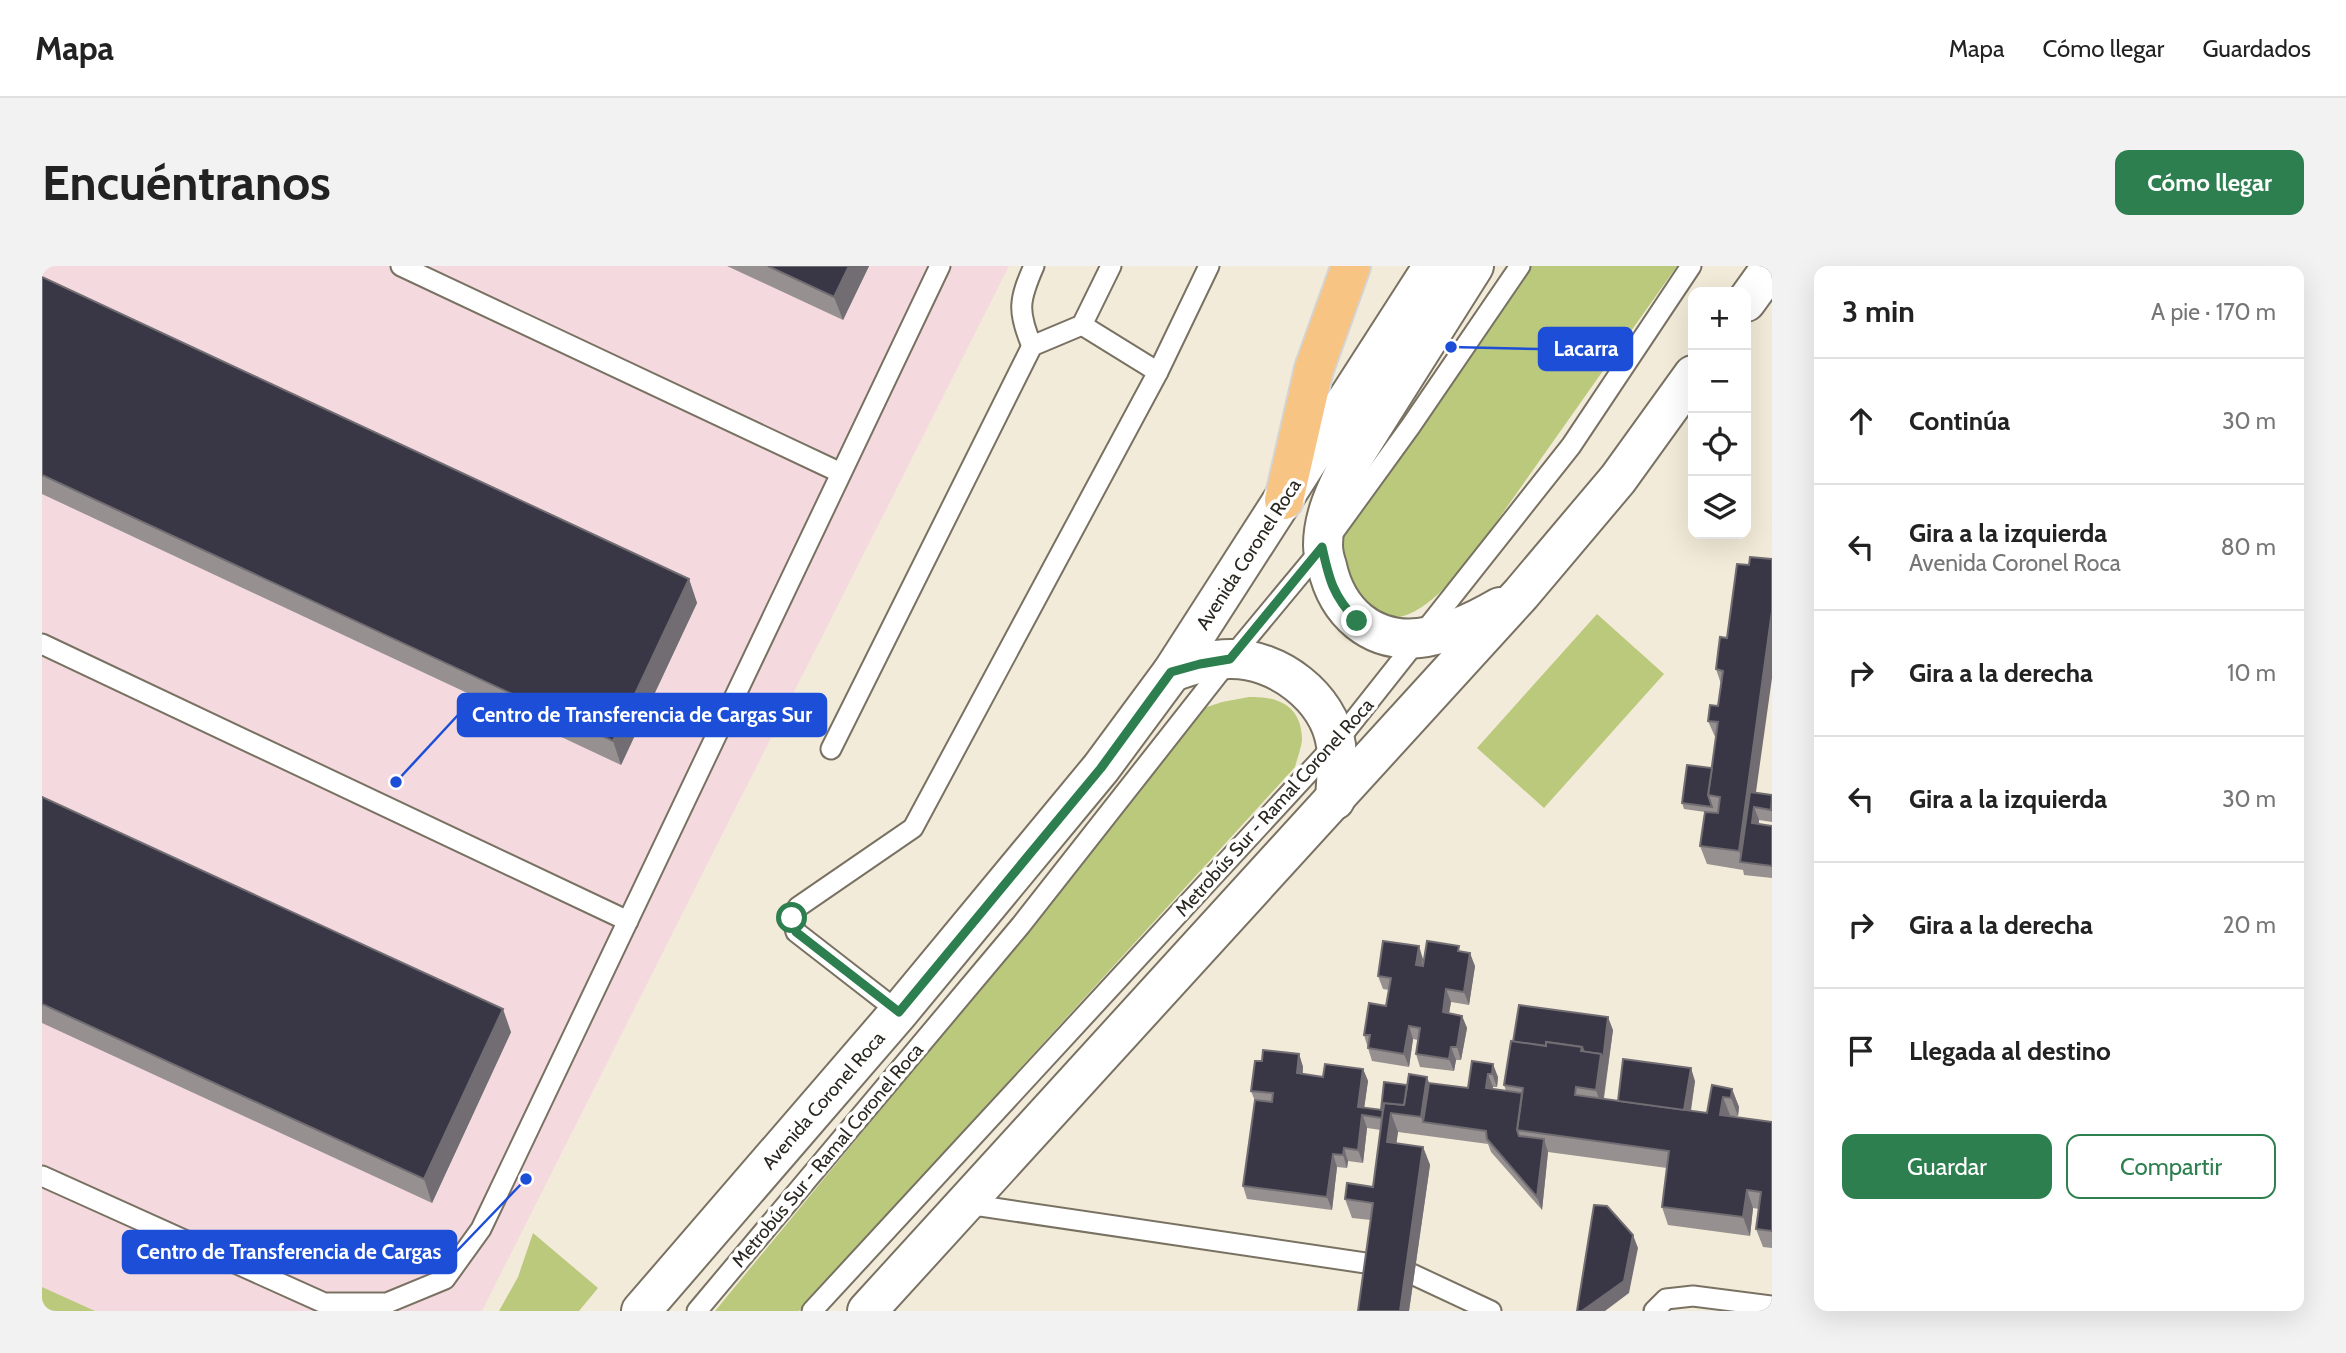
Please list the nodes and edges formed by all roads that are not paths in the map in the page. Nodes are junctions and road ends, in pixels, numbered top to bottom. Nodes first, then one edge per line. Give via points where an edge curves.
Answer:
1 (401, 266) edge
2 (940, 266) edge
3 (1034, 266) edge
4 (1111, 266) edge
5 (1209, 266) edge
6 (1351, 266) edge
7 (1433, 266) edge
8 (1474, 266) edge
9 (1520, 266) edge
10 (1692, 266) edge
11 (1772, 266) edge
12 (1751, 295) edge
13 (1082, 325) junction
14 (1032, 346) junction
15 (1158, 372) junction
16 (1688, 381) edge
17 (841, 473) junction
18 (1284, 500) junction
19 (1322, 547) junction
20 (1521, 594) junction
21 (1420, 638) junction
22 (42, 644) edge
23 (1230, 659) junction
24 (1171, 672) junction
25 (1336, 743) junction
26 (831, 749) dead end
27 (1335, 800) junction
28 (628, 920) junction
29 (899, 1012) junction
30 (42, 1176) edge
31 (967, 1204) junction
32 (1772, 1306) edge
33 (641, 1311) edge
34 (697, 1311) edge
35 (812, 1311) edge
36 (867, 1311) edge
37 (1491, 1311) edge
38 (1654, 1311) edge

1 - 17 lane
2 - 17 lane
3 - 14 lane via 1022,293 1022,323
4 - 13 lane
5 - 15 lane
6 - 18 highway via 1314,369
7 - 18 main road, Avenida Coronel Roca
8 - 19 main road via 1349,464 1334,494
9 - 19 lane, Metrobús Sur - Ramal Coronel Roca
10 - 21 lane, Metrobús Sur - Ramal Coronel Roca via 1571,446
11 - 12 main road
13 - 14 lane
13 - 15 lane
14 - 26 lane
15 - 29 lane via 913,828 798,907 792,918 796,932
16 - 20 main road via 1618,479
17 - 28 lane
18 - 24 main road, Avenida Coronel Roca
19 - 21 main road via 1341,604 1357,621 1398,638
19 - 23 lane, Metrobús Sur - Ramal Coronel Roca
20 - 21 main road via 1486,615
20 - 27 main road
21 - 25 lane, Metrobús Sur - Ramal Coronel Roca
22 - 28 lane
23 - 24 main road
23 - 25 main road via 1259,663 1285,674 1308,692 1325,715
23 - 34 lane, Metrobús Sur - Ramal Coronel Roca via 1021,925
24 - 29 main road, Avenida Coronel Roca via 1101,768
25 - 27 main road
25 - 35 lane, Metrobús Sur - Ramal Coronel Roca
27 - 31 main road
28 - 30 lane via 481,1229 445,1279 387,1303 324,1303
29 - 33 main road, Avenida Coronel Roca
31 - 36 main road
31 - 37 lane via 1399,1268
32 - 38 lane via 1693,1296 1666,1299

